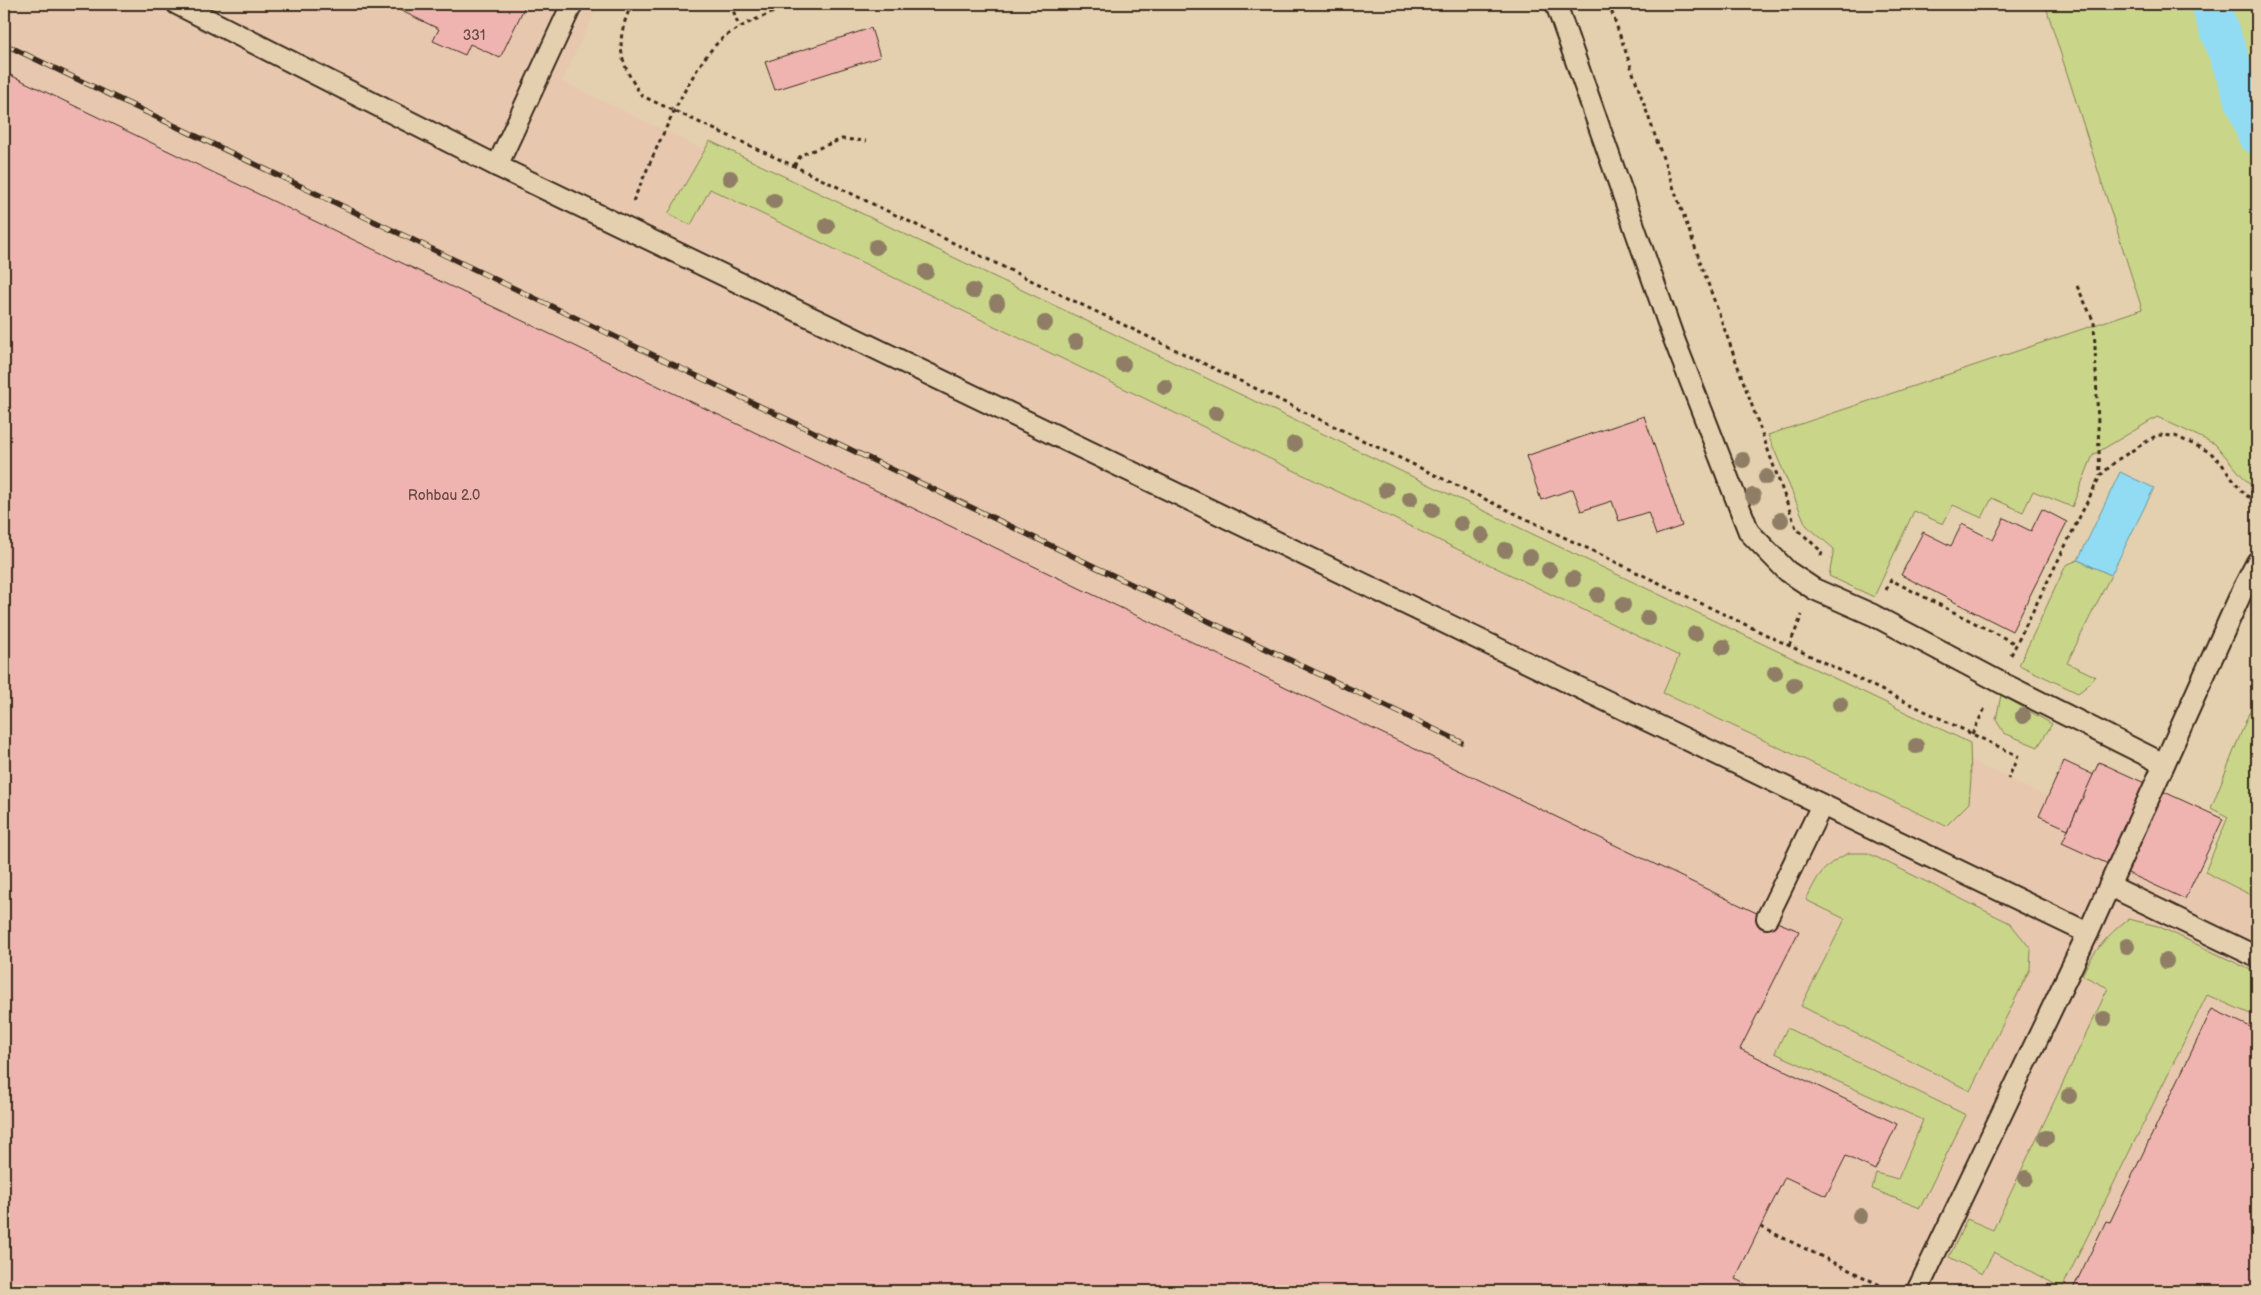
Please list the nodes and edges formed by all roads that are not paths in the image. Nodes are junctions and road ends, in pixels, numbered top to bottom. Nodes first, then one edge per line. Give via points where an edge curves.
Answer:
1 (176, 4) edge
2 (572, 4) edge
3 (1556, 4) edge
4 (497, 166) junction
5 (2257, 562) edge
6 (2164, 764) junction
7 (1822, 805) junction
8 (2110, 886) junction
9 (1766, 918) dead end
10 (2088, 933) junction
11 (2257, 957) edge
12 (1917, 1291) edge

1 - 4 lane
2 - 4 lane
3 - 6 lane via 1672,334 1748,532 1786,571 1814,589 1873,615
4 - 7 lane
5 - 6 lane
6 - 8 lane
7 - 9 lane
7 - 10 lane
8 - 10 lane
8 - 11 lane
10 - 12 lane

